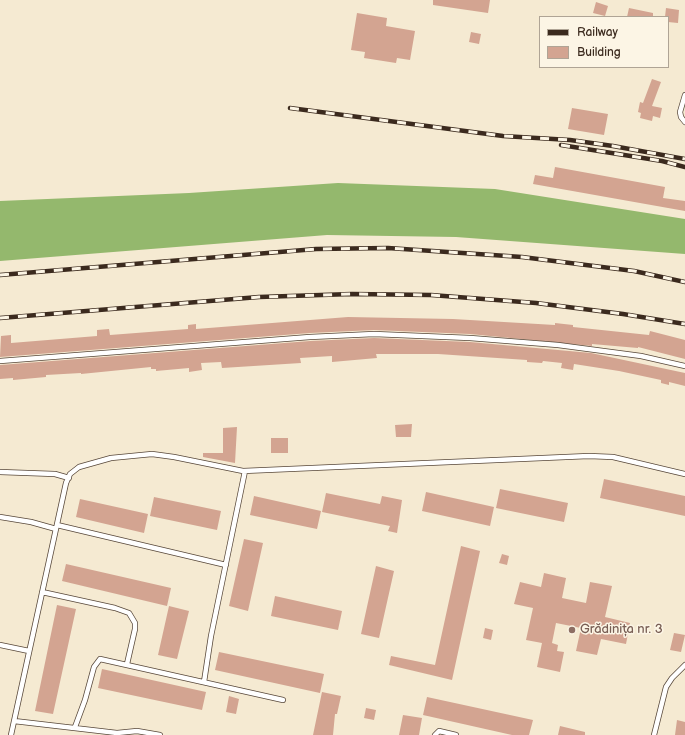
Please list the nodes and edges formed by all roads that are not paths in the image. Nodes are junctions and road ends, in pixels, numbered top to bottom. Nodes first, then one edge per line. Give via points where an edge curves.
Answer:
1 (685, 95) edge
2 (685, 122) edge
3 (0, 362) edge
4 (685, 366) edge
5 (245, 471) junction
6 (0, 472) edge
7 (685, 474) edge
8 (69, 478) junction
9 (0, 517) edge
10 (56, 527) junction
11 (226, 565) junction
12 (42, 592) junction
13 (0, 645) edge
14 (29, 651) junction
15 (127, 664) junction
16 (685, 665) edge
17 (204, 682) junction
18 (283, 700) dead end
19 (14, 721) junction
20 (75, 727) junction
21 (11, 735) edge
22 (160, 735) edge
23 (435, 735) edge
24 (456, 735) edge
25 (654, 735) edge

1 - 2 lane via 680,112
3 - 4 lane via 374,334 558,345 641,356
5 - 7 lane via 589,456 613,457
5 - 8 lane via 152,454 111,458 79,467
5 - 11 lane
6 - 8 lane via 55,474
8 - 10 lane
9 - 10 lane
10 - 11 lane
10 - 12 lane
11 - 17 lane
12 - 14 lane
12 - 15 lane via 129,613 135,623 135,629
13 - 14 lane
14 - 19 lane
15 - 17 lane
15 - 20 lane via 104,659 97,661
16 - 25 lane via 666,687
17 - 18 lane
19 - 20 lane
19 - 21 lane
20 - 22 lane via 117,733 137,731
23 - 24 lane via 439,731

